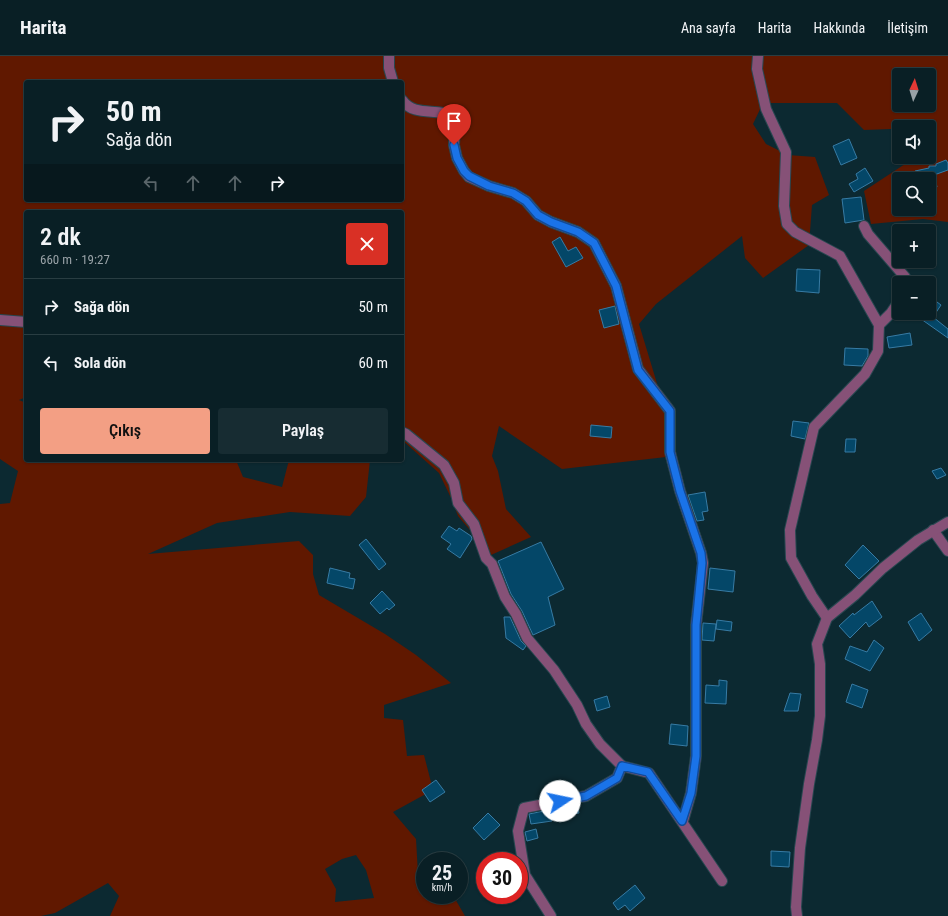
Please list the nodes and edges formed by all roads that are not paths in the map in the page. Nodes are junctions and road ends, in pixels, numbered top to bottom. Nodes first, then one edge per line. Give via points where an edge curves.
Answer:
1 (389, 56) edge
2 (758, 56) edge
3 (392, 80) edge
4 (404, 102) edge
5 (864, 226) dead end
6 (904, 276) edge
7 (892, 312) edge
8 (0, 320) edge
9 (24, 322) edge
10 (879, 326) junction
11 (404, 433) edge
12 (948, 522) edge
13 (933, 530) junction
14 (948, 551) edge
15 (827, 618) junction
16 (622, 766) junction
17 (682, 821) junction
18 (722, 881) dead end
19 (551, 916) edge
20 (797, 916) edge

1 - 3 street
2 - 10 street via 757,69 766,109 786,152 784,206 787,224 795,232 840,256
4 - 17 street via 416,111 444,112 452,115 457,158 469,176 489,186 513,193 526,201 538,215 578,232 594,243 616,286 638,370 670,411 670,452 702,563 696,625 696,756 691,793
5 - 6 street
7 - 10 street
8 - 9 street
10 - 15 street via 878,351 865,374 814,427 790,530 791,558
11 - 16 street via 444,465 454,484 458,502 474,524 486,558 492,564 505,597 527,638 554,670 600,744
12 - 13 street
13 - 14 street
13 - 15 street via 882,568
15 - 20 street via 817,644 820,664 820,716 800,848
16 - 17 street via 648,772
16 - 19 street via 617,778 586,796 524,808 518,831 525,875
17 - 18 street

